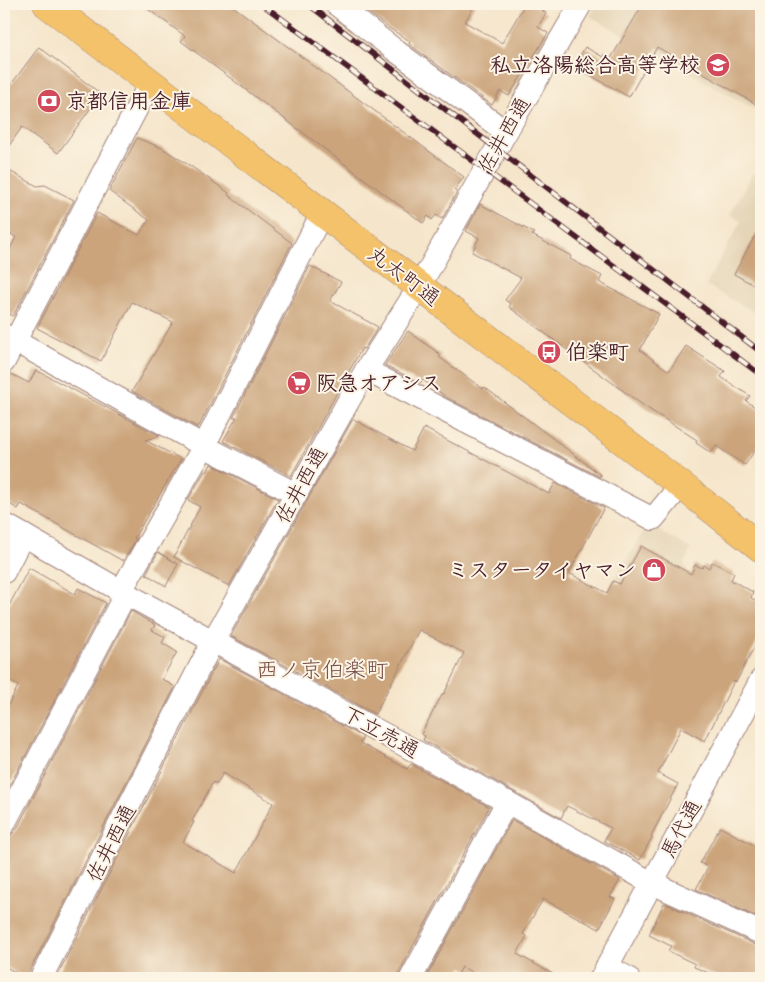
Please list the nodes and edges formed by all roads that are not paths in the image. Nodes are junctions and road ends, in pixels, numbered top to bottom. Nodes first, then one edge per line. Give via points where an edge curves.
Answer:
1 (47, 4) edge
2 (336, 4) edge
3 (581, 4) edge
4 (150, 83) junction
5 (506, 132) junction
6 (322, 213) junction
7 (419, 287) junction
8 (9, 339) edge
9 (4, 362) edge
10 (366, 370) junction
11 (204, 446) junction
12 (681, 484) junction
13 (296, 494) junction
14 (4, 524) edge
15 (23, 535) junction
16 (761, 548) edge
17 (4, 572) edge
18 (123, 592) junction
19 (214, 641) junction
20 (761, 680) edge
21 (507, 802) junction
22 (4, 824) edge
23 (652, 883) junction
24 (761, 933) edge
25 (605, 973) edge
26 (41, 978) edge
27 (411, 978) edge
28 (628, 978) edge

1 - 4 main road, 丸太町通
2 - 5 street
3 - 5 street, 佐井西通
4 - 6 main road, 丸太町通
4 - 8 street
5 - 7 street, 佐井西通
6 - 7 main road, 丸太町通
6 - 11 street
7 - 10 street, 佐井西通
7 - 12 main road, 丸太町通
8 - 9 street
8 - 11 street
10 - 12 street via 654,519
10 - 13 street, 佐井西通
11 - 13 street
11 - 18 street
12 - 16 main road, 丸太町通
13 - 19 street, 佐井西通
14 - 15 street, 下立売通
15 - 17 street
15 - 18 street, 下立売通
18 - 19 street, 下立売通
18 - 22 street
19 - 21 street, 下立売通
19 - 26 street, 佐井西通
20 - 23 street, 馬代通
21 - 23 street, 下立売通
21 - 27 street
23 - 24 street, 下立売通
23 - 25 street, 馬代通
25 - 28 street

